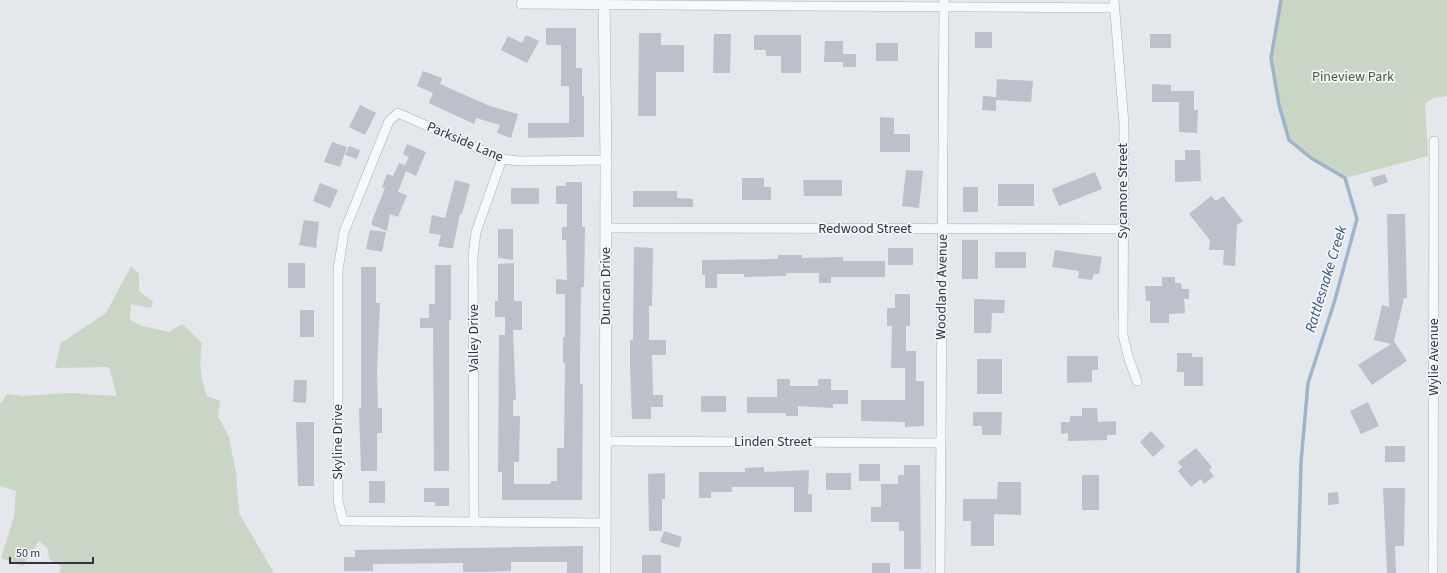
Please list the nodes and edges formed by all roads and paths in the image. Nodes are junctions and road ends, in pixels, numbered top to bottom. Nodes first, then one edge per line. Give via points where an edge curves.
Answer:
1 (604, 2) edge
2 (944, 3) edge
3 (521, 4) dead end
4 (1114, 4) edge
5 (398, 114) joint
6 (1434, 141) dead end
7 (502, 159) junction
8 (606, 160) junction
9 (606, 228) junction
10 (1123, 229) junction
11 (943, 230) junction
12 (1137, 381) dead end
13 (606, 441) junction
14 (940, 443) junction
15 (474, 522) junction
16 (606, 523) junction
17 (605, 573) edge
18 (940, 573) edge
19 (1433, 573) edge

1 - 2 street
1 - 3 street
1 - 8 street, Duncan Drive
2 - 4 street
2 - 11 street, Woodland Avenue
4 - 10 street, Sycamore Street via 1124,124
5 - 7 street, Parkside Lane
5 - 15 street, Skyline Drive via 388,121 354,203 344,232 338,270 338,502 344,521
6 - 19 street, Wylie Avenue
7 - 8 street, Parkside Lane
7 - 15 street, Valley Drive via 476,232 473,256
8 - 9 street, Duncan Drive
9 - 11 street, Redwood Street
9 - 13 street, Duncan Drive
10 - 11 street, Redwood Street
10 - 12 street, Sycamore Street via 1123,335 1128,359
11 - 14 street, Woodland Avenue
13 - 14 street, Linden Street
13 - 16 street, Duncan Drive
14 - 18 street, Woodland Avenue
15 - 16 street, Skyline Drive
16 - 17 street, Duncan Drive

